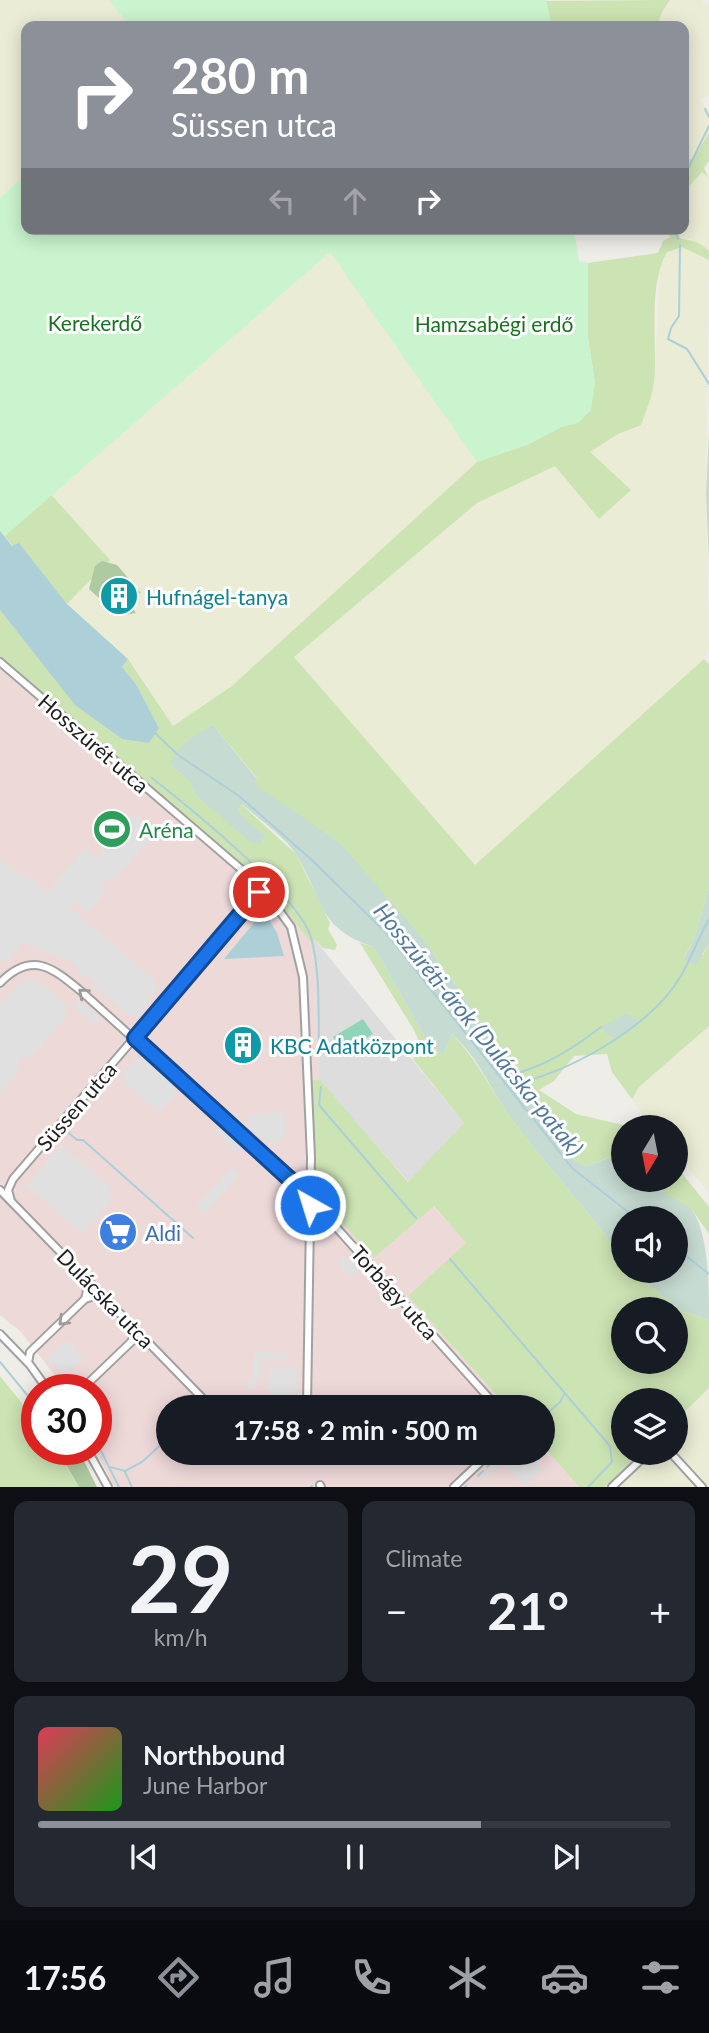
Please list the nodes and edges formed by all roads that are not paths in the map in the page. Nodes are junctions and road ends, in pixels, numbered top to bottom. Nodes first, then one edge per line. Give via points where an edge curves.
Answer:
1 (0, 662) edge
2 (263, 888) junction
3 (0, 982) edge
4 (135, 1038) junction
5 (0, 1190) edge
6 (310, 1198) junction
7 (11, 1201) junction
8 (333, 1223) junction
9 (310, 1231) junction
10 (83, 1273) junction
11 (106, 1297) junction
12 (85, 1299) junction
13 (134, 1328) junction
14 (0, 1334) edge
15 (132, 1341) junction
16 (148, 1342) junction
17 (36, 1346) junction
18 (13, 1347) junction
19 (28, 1363) junction
20 (36, 1374) edge
21 (98, 1374) edge
22 (199, 1395) edge
23 (307, 1395) edge
24 (485, 1395) edge
25 (96, 1465) edge
26 (477, 1465) edge
27 (635, 1465) edge
28 (682, 1465) edge
29 (108, 1487) edge
30 (454, 1487) edge
31 (612, 1487) edge
32 (702, 1487) edge

1 - 2 street, Hosszúrét utca
2 - 4 street, Süssen utca
2 - 6 street, Hosszúrét utca via 291,927 302,963
4 -> 3 street, Torbágy utca via 50,967 30,964
4 - 6 street, Torbágy utca
4 - 7 street, Süssen utca via 13,1179 8,1190
5 - 7 street, Dulácska utca
6 - 8 street, Torbágy utca
6 - 9 street
7 - 10 street, Dulácska utca
8 - 9 street via 320,1223
8 - 24 street, Torbágy utca
9 - 23 street
10 - 11 street, Dulácska utca
10 - 12 street
11 - 12 street
11 - 13 street, Dulácska utca
12 -> 17 street
13 - 15 street
13 - 16 street, Dulácska utca
14 - 18 street
15 - 16 street
15 - 21 street
16 - 22 street, Dulácska utca
17 - 18 street
17 - 19 street
18 - 19 street
19 - 20 street
25 - 29 street
26 - 30 street
27 - 31 street
28 - 32 street

